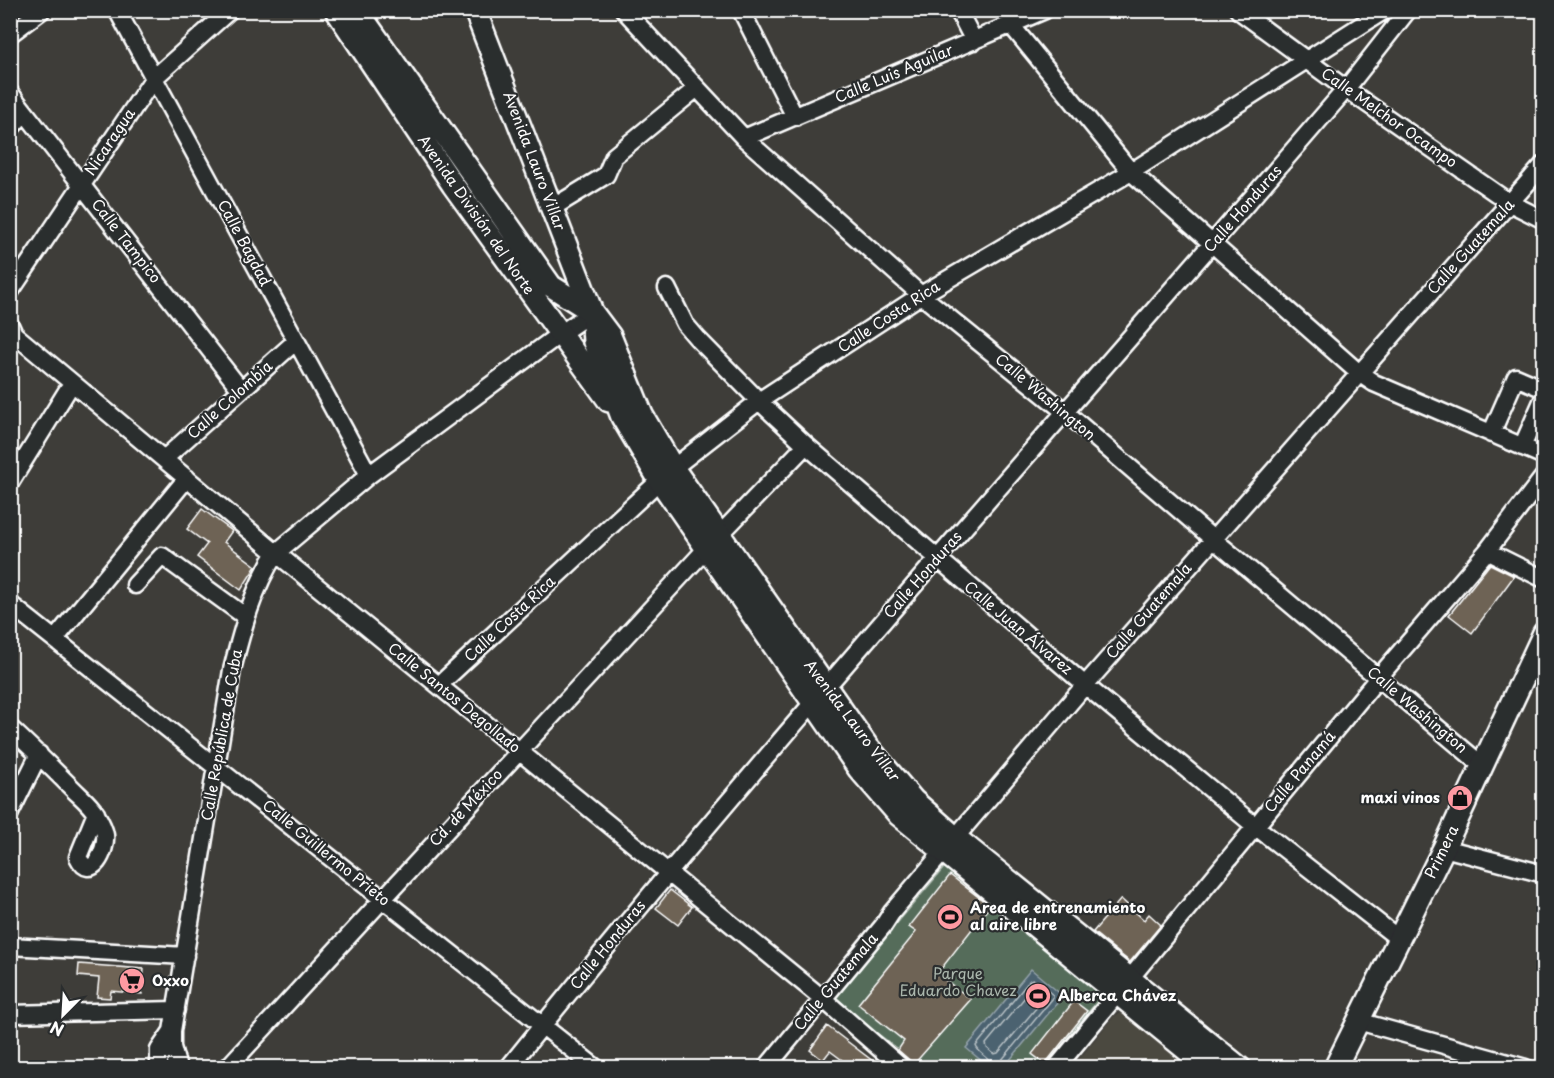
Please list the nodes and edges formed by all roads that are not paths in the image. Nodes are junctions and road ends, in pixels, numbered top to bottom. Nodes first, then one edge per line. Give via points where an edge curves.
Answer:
1 (42, 10) edge
2 (117, 10) edge
3 (230, 10) edge
4 (336, 10) edge
5 (357, 10) edge
6 (475, 10) edge
7 (624, 10) edge
8 (741, 10) edge
9 (958, 10) edge
10 (1045, 10) edge
11 (1238, 10) edge
12 (1385, 10) edge
13 (1408, 10) edge
14 (1011, 25) junction
15 (10, 34) edge
16 (974, 41) junction
17 (1308, 61) junction
18 (153, 79) junction
19 (697, 88) junction
20 (1346, 89) junction
21 (10, 93) edge
22 (25, 112) junction
23 (795, 117) junction
24 (10, 129) edge
25 (744, 138) junction
26 (1544, 164) edge
27 (1131, 172) junction
28 (472, 173) junction
29 (81, 184) junction
30 (453, 185) junction
31 (1510, 203) junction
32 (552, 208) junction
33 (1544, 220) edge
34 (1214, 243) junction
35 (667, 288) dead end
36 (10, 291) edge
37 (921, 295) junction
38 (592, 312) junction
39 (12, 330) edge
40 (560, 334) junction
41 (296, 341) junction
42 (1359, 373) junction
43 (72, 383) junction
44 (1544, 389) edge
45 (241, 390) junction
46 (1544, 397) edge
47 (759, 401) junction
48 (1064, 411) junction
49 (622, 417) junction
50 (1491, 434) junction
51 (806, 445) junction
52 (1522, 447) junction
53 (1544, 456) edge
54 (164, 459) junction
55 (369, 475) junction
56 (667, 475) junction
57 (1544, 476) edge
58 (187, 478) junction
59 (10, 483) edge
60 (1213, 539) junction
61 (713, 542) junction
62 (1487, 552) junction
63 (276, 553) junction
64 (938, 559) junction
65 (1544, 579) edge
66 (135, 585) dead end
67 (10, 604) edge
68 (246, 617) junction
69 (1544, 633) edge
70 (55, 639) junction
71 (1536, 668) edge
72 (1378, 678) junction
73 (439, 685) junction
74 (1085, 685) junction
75 (819, 694) junction
76 (10, 728) edge
77 (518, 750) junction
78 (39, 754) junction
79 (216, 765) junction
80 (1483, 765) junction
81 (10, 813) edge
82 (96, 813) dead end
83 (1255, 826) junction
84 (950, 845) junction
85 (1444, 848) junction
86 (667, 874) junction
87 (1544, 874) edge
88 (383, 898) junction
89 (1399, 939) junction
90 (10, 946) edge
91 (185, 956) junction
92 (1123, 986) junction
93 (822, 998) junction
94 (176, 1010) junction
95 (10, 1014) edge
96 (1358, 1022) junction
97 (542, 1026) junction
98 (172, 1031) junction
99 (159, 1068) edge
100 (178, 1068) edge
101 (227, 1068) edge
102 (508, 1068) edge
103 (596, 1068) edge
104 (766, 1068) edge
105 (902, 1068) edge
106 (1056, 1068) edge
107 (1209, 1068) edge
108 (1240, 1068) edge
109 (1335, 1068) edge
110 (1526, 1068) edge

1 - 15 street
2 - 18 street, Calle Bagdad
3 - 18 street, Nicaragua
4 - 30 main road, Avenida División del Norte
5 - 28 main road, Avenida División del Norte
6 - 32 main road, Avenida Lauro Villar
7 - 19 street, Calle Washington
8 - 23 street
9 - 16 street
10 - 14 street, Calle Luis Aguilar
11 - 17 street, Calle Melchor Ocampo
12 - 17 street, Calle Costa Rica
13 - 20 street, Calle Honduras
14 - 16 street, Calle Luis Aguilar
14 - 27 street
16 - 23 street, Calle Luis Aguilar
17 - 20 street, Calle Melchor Ocampo
17 - 27 street, Calle Costa Rica
18 - 29 street, Nicaragua
18 - 41 street, Calle Bagdad
19 - 25 street, Calle Washington
19 - 32 street via 614,156 606,174
20 - 31 street, Calle Melchor Ocampo
20 - 34 street, Calle Honduras
21 - 22 street, Calle Tampico
22 - 24 street
22 - 29 street, Calle Tampico
23 - 25 street, Calle Luis Aguilar
25 - 37 street, Calle Washington
26 - 31 street, Calle Guatemala
27 - 34 street
27 - 37 street, Calle Costa Rica
28 - 30 main road
28 - 38 main road, Avenida División del Norte via 551,286
29 - 36 street, Nicaragua
29 - 45 street, Calle Tampico
30 - 40 main road, Avenida División del Norte
31 - 33 street, Calle Melchor Ocampo
31 - 42 street, Calle Guatemala
32 - 38 main road, Avenida Lauro Villar
34 - 42 street
34 - 48 street, Calle Honduras
35 - 47 street, Calle Juan Álvarez via 685,324
37 - 47 street, Calle Costa Rica
37 - 48 street, Calle Washington
38 - 40 street, Calle República de Cuba
38 - 49 main road, Avenida Lauro Villar via 594,342
38 - 56 main road, Avenida Lauro Villar via 610,336
39 - 43 street, Calle Santos Degollado
40 - 49 main road, Avenida División del Norte
40 - 55 street, Calle República de Cuba
41 - 45 street, Calle Colombia
41 - 55 street, Calle Bagdad
42 - 50 street
42 - 60 street, Calle Guatemala
43 - 54 street, Calle Santos Degollado
43 - 59 street
44 - 50 street via 1516,377
45 - 54 street, Calle Colombia
46 - 52 street
47 - 51 street, Calle Juan Álvarez
47 - 56 street, Calle Costa Rica
48 - 60 street, Calle Washington
48 - 64 street, Calle Honduras
49 - 56 main road, Avenida Lauro Villar
50 - 52 street
51 - 61 street, Cd. de México
51 - 64 street, Calle Juan Álvarez
52 - 53 street
54 - 58 street, Calle Santos Degollado
55 - 63 street, Calle República de Cuba
56 - 61 main road, Avenida Lauro Villar
56 - 73 street, Calle Costa Rica
57 - 62 street, Calle Panamá
58 - 63 street, Calle Santos Degollado
58 - 70 street
60 - 72 street, Calle Washington
60 - 74 street, Calle Guatemala
61 - 75 main road, Avenida Lauro Villar
61 - 77 street, Cd. de México
62 - 65 street
62 - 72 street, Calle Panamá
63 - 68 street, Calle República de Cuba
63 - 73 street, Calle Santos Degollado
64 - 74 street, Calle Juan Álvarez
64 - 75 street, Calle Honduras
66 - 68 street via 162,556
67 - 70 street, Calle Guillermo Prieto
68 - 79 street, Calle República de Cuba via 232,670
69 - 71 main road, Primera
70 - 79 street, Calle Guillermo Prieto
71 - 80 main road, Primera
72 - 80 street, Calle Washington
72 - 83 street, Calle Panamá
73 - 77 street, Calle Santos Degollado
74 - 83 street, Calle Juan Álvarez
74 - 84 street, Calle Guatemala
75 - 84 main road, Avenida Lauro Villar via 859,769 872,784 899,815
75 - 86 street, Calle Honduras
76 - 78 street
77 - 86 street, Calle Santos Degollado
77 - 88 street, Cd. de México
78 - 81 street
78 - 82 street
79 - 88 street, Calle Guillermo Prieto
79 - 91 street, Calle República de Cuba
80 - 85 main road, Primera
83 - 89 street, Calle Juan Álvarez
83 - 92 street, Calle Panamá
84 - 92 main road, Avenida Lauro Villar
84 - 93 street, Calle Guatemala
85 - 87 street
85 - 89 main road, Primera
86 - 93 street, Calle Santos Degollado
86 - 97 street, Calle Honduras
88 - 97 street, Calle Guillermo Prieto
88 - 101 street, Cd. de México
89 - 96 main road, Primera
90 - 91 street
91 - 94 street, Calle República de Cuba
92 - 106 street, Calle Panamá
92 - 107 main road, Avenida Lauro Villar
92 - 108 main road, Avenida Lauro Villar
93 - 104 street, Calle Guatemala
93 - 105 street, Calle Santos Degollado
94 - 95 street
94 - 98 street, Calle República de Cuba
96 - 109 main road, Primera
96 - 110 street
97 - 102 street, Calle Honduras
97 - 103 street, Calle Guillermo Prieto
98 - 99 street via 159,1050
98 - 100 street, Calle República de Cuba

